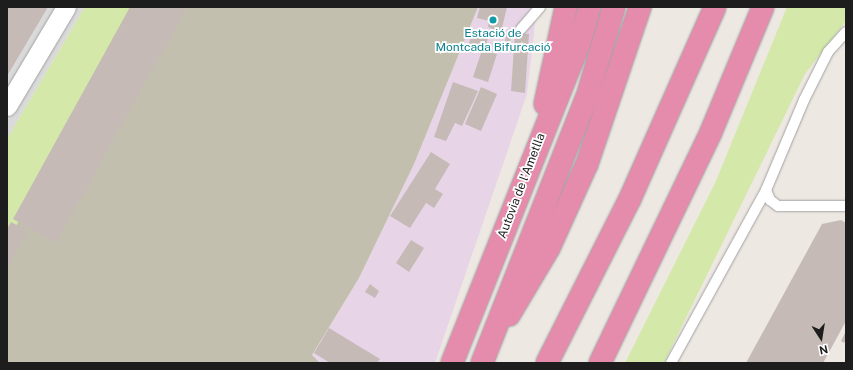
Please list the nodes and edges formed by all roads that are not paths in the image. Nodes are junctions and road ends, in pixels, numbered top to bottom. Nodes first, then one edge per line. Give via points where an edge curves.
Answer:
1 (66, 7) edge
2 (540, 7) edge
3 (566, 7) edge
4 (590, 7) edge
5 (614, 7) edge
6 (640, 7) edge
7 (715, 7) edge
8 (763, 7) edge
9 (521, 29) dead end
10 (846, 32) edge
11 (7, 106) edge
12 (545, 127) junction
13 (766, 190) junction
14 (846, 206) edge
15 (486, 354) edge
16 (452, 363) edge
17 (547, 363) edge
18 (600, 363) edge
19 (671, 363) edge

1 - 11 street
2 - 9 lane
3 - 12 highway via 544,97
4 - 12 highway, Autovia de l'Ametlla via 580,41
5 - 15 highway via 587,97
6 - 15 highway via 587,164 538,269
7 - 17 highway via 629,201
8 - 18 highway via 712,132
10 - 13 lane via 828,52 804,100
12 - 16 highway, Autovia de l'Ametlla
13 - 14 lane via 770,200 778,206
13 - 19 lane

